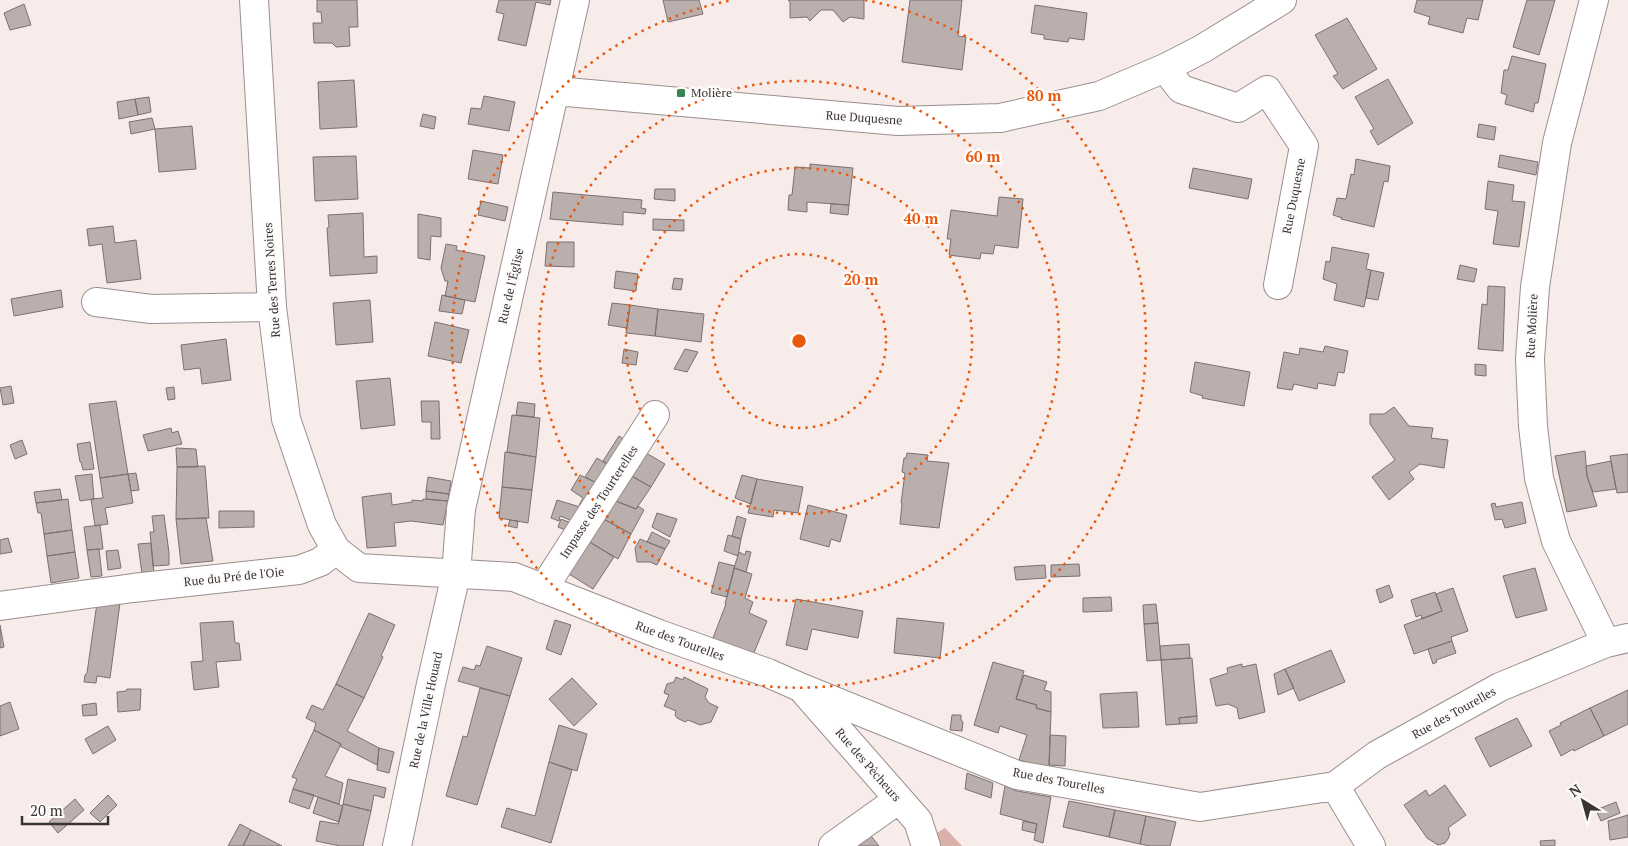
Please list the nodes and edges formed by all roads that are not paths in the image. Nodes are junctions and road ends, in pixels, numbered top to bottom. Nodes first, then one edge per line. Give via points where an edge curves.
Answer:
1 (254, 0) edge
2 (575, 0) edge
3 (1282, 0) edge
4 (1594, 0) edge
5 (1165, 68) junction
6 (555, 91) junction
7 (1278, 284) dead end
8 (96, 302) dead end
9 (272, 307) junction
10 (655, 414) dead end
11 (336, 550) junction
12 (456, 574) junction
13 (543, 588) junction
14 (0, 606) edge
15 (1617, 641) edge
16 (802, 688) junction
17 (1335, 786) junction
18 (899, 799) junction
19 (397, 846) edge
20 (833, 846) edge
21 (926, 846) edge
22 (1371, 846) edge

1 - 9 street, Rue des Terres Noires
2 - 6 street, Rue de l'Église
3 - 5 street, Rue Duquesne
4 - 15 street, Rue Molière via 1557,143 1535,288 1530,359 1539,478 1556,541
5 - 6 street, Rue Duquesne via 1099,96 1000,118 898,121
5 - 7 street, Rue Duquesne via 1181,89 1238,108 1267,90 1304,146
6 - 12 street, Rue de l'Église via 461,509
8 - 9 street via 151,309
9 - 11 street, Rue des Terres Noires via 286,420 322,524
10 - 13 street, Impasse des Tourterelles
11 - 12 street via 360,568
11 - 14 street, Rue du Pré de l'Oie via 320,562 299,570
12 - 13 street, Rue des Tourelles via 514,577
12 - 19 street, Rue de la Ville Houard
13 - 16 street, Rue des Tourelles
15 - 17 street, Rue des Tourelles via 1500,688 1377,756
16 - 17 street, Rue des Tourelles via 1017,775 1081,787 1200,807
16 - 18 street, Rue des Pêcheurs
17 - 22 street
18 - 20 street
18 - 21 street, Rue des Pêcheurs via 918,821

